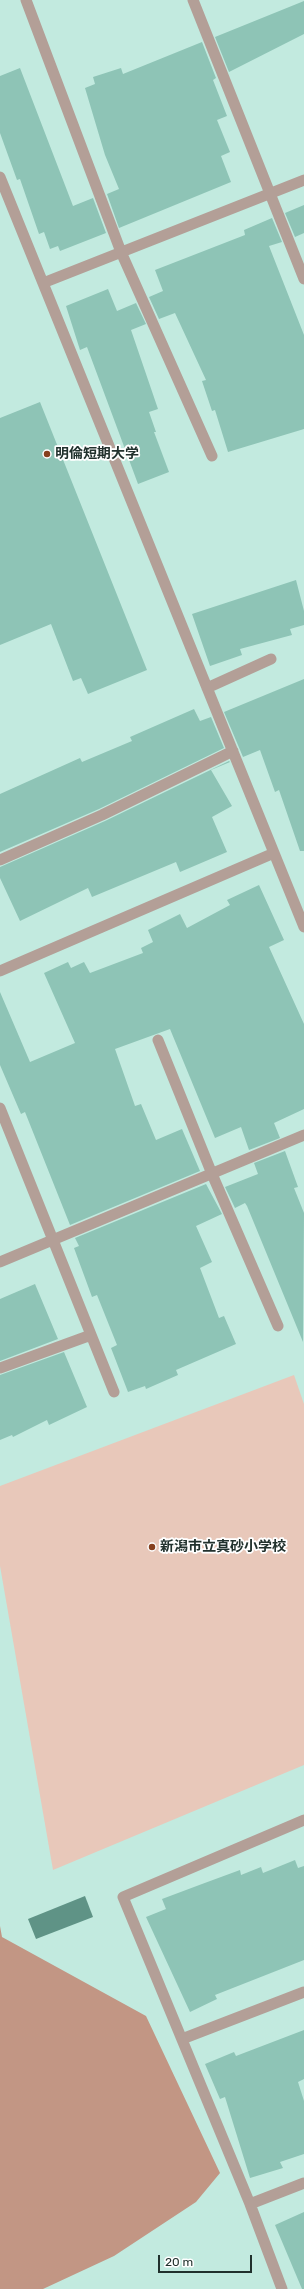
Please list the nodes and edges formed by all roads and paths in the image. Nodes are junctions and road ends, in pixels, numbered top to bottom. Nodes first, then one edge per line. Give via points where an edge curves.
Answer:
1 (26, 0) edge
2 (193, 0) edge
3 (0, 177) edge
4 (304, 180) edge
5 (271, 193) junction
6 (122, 252) junction
7 (304, 279) edge
8 (43, 283) junction
9 (212, 456) dead end
10 (271, 659) dead end
11 (207, 688) junction
12 (233, 751) junction
13 (274, 853) junction
14 (0, 860) edge
15 (304, 927) edge
16 (0, 972) edge
17 (158, 1040) dead end
18 (0, 1108) edge
19 (304, 1135) edge
20 (212, 1174) junction
21 (54, 1240) junction
22 (0, 1262) edge
23 (278, 1326) dead end
24 (91, 1335) junction
25 (0, 1368) edge
26 (114, 1392) dead end
27 (304, 1820) edge
28 (304, 1992) edge
29 (182, 2039) junction
30 (304, 2183) edge
31 (250, 2204) junction
32 (282, 2289) edge

1 - 6 street
2 - 5 street
3 - 8 street
4 - 5 street
5 - 6 street
5 - 7 street
6 - 8 street
6 - 9 street
8 - 11 street
10 - 11 street
11 - 12 street
12 - 13 street
12 - 14 street via 102,815
13 - 15 street
13 - 16 street
17 - 20 street
18 - 21 street
19 - 20 street
20 - 21 street
20 - 23 street
21 - 22 street
21 - 24 street
24 - 25 street
24 - 26 street
27 - 29 street via 123,1897
28 - 29 street
29 - 31 street
30 - 31 street
31 - 32 street

